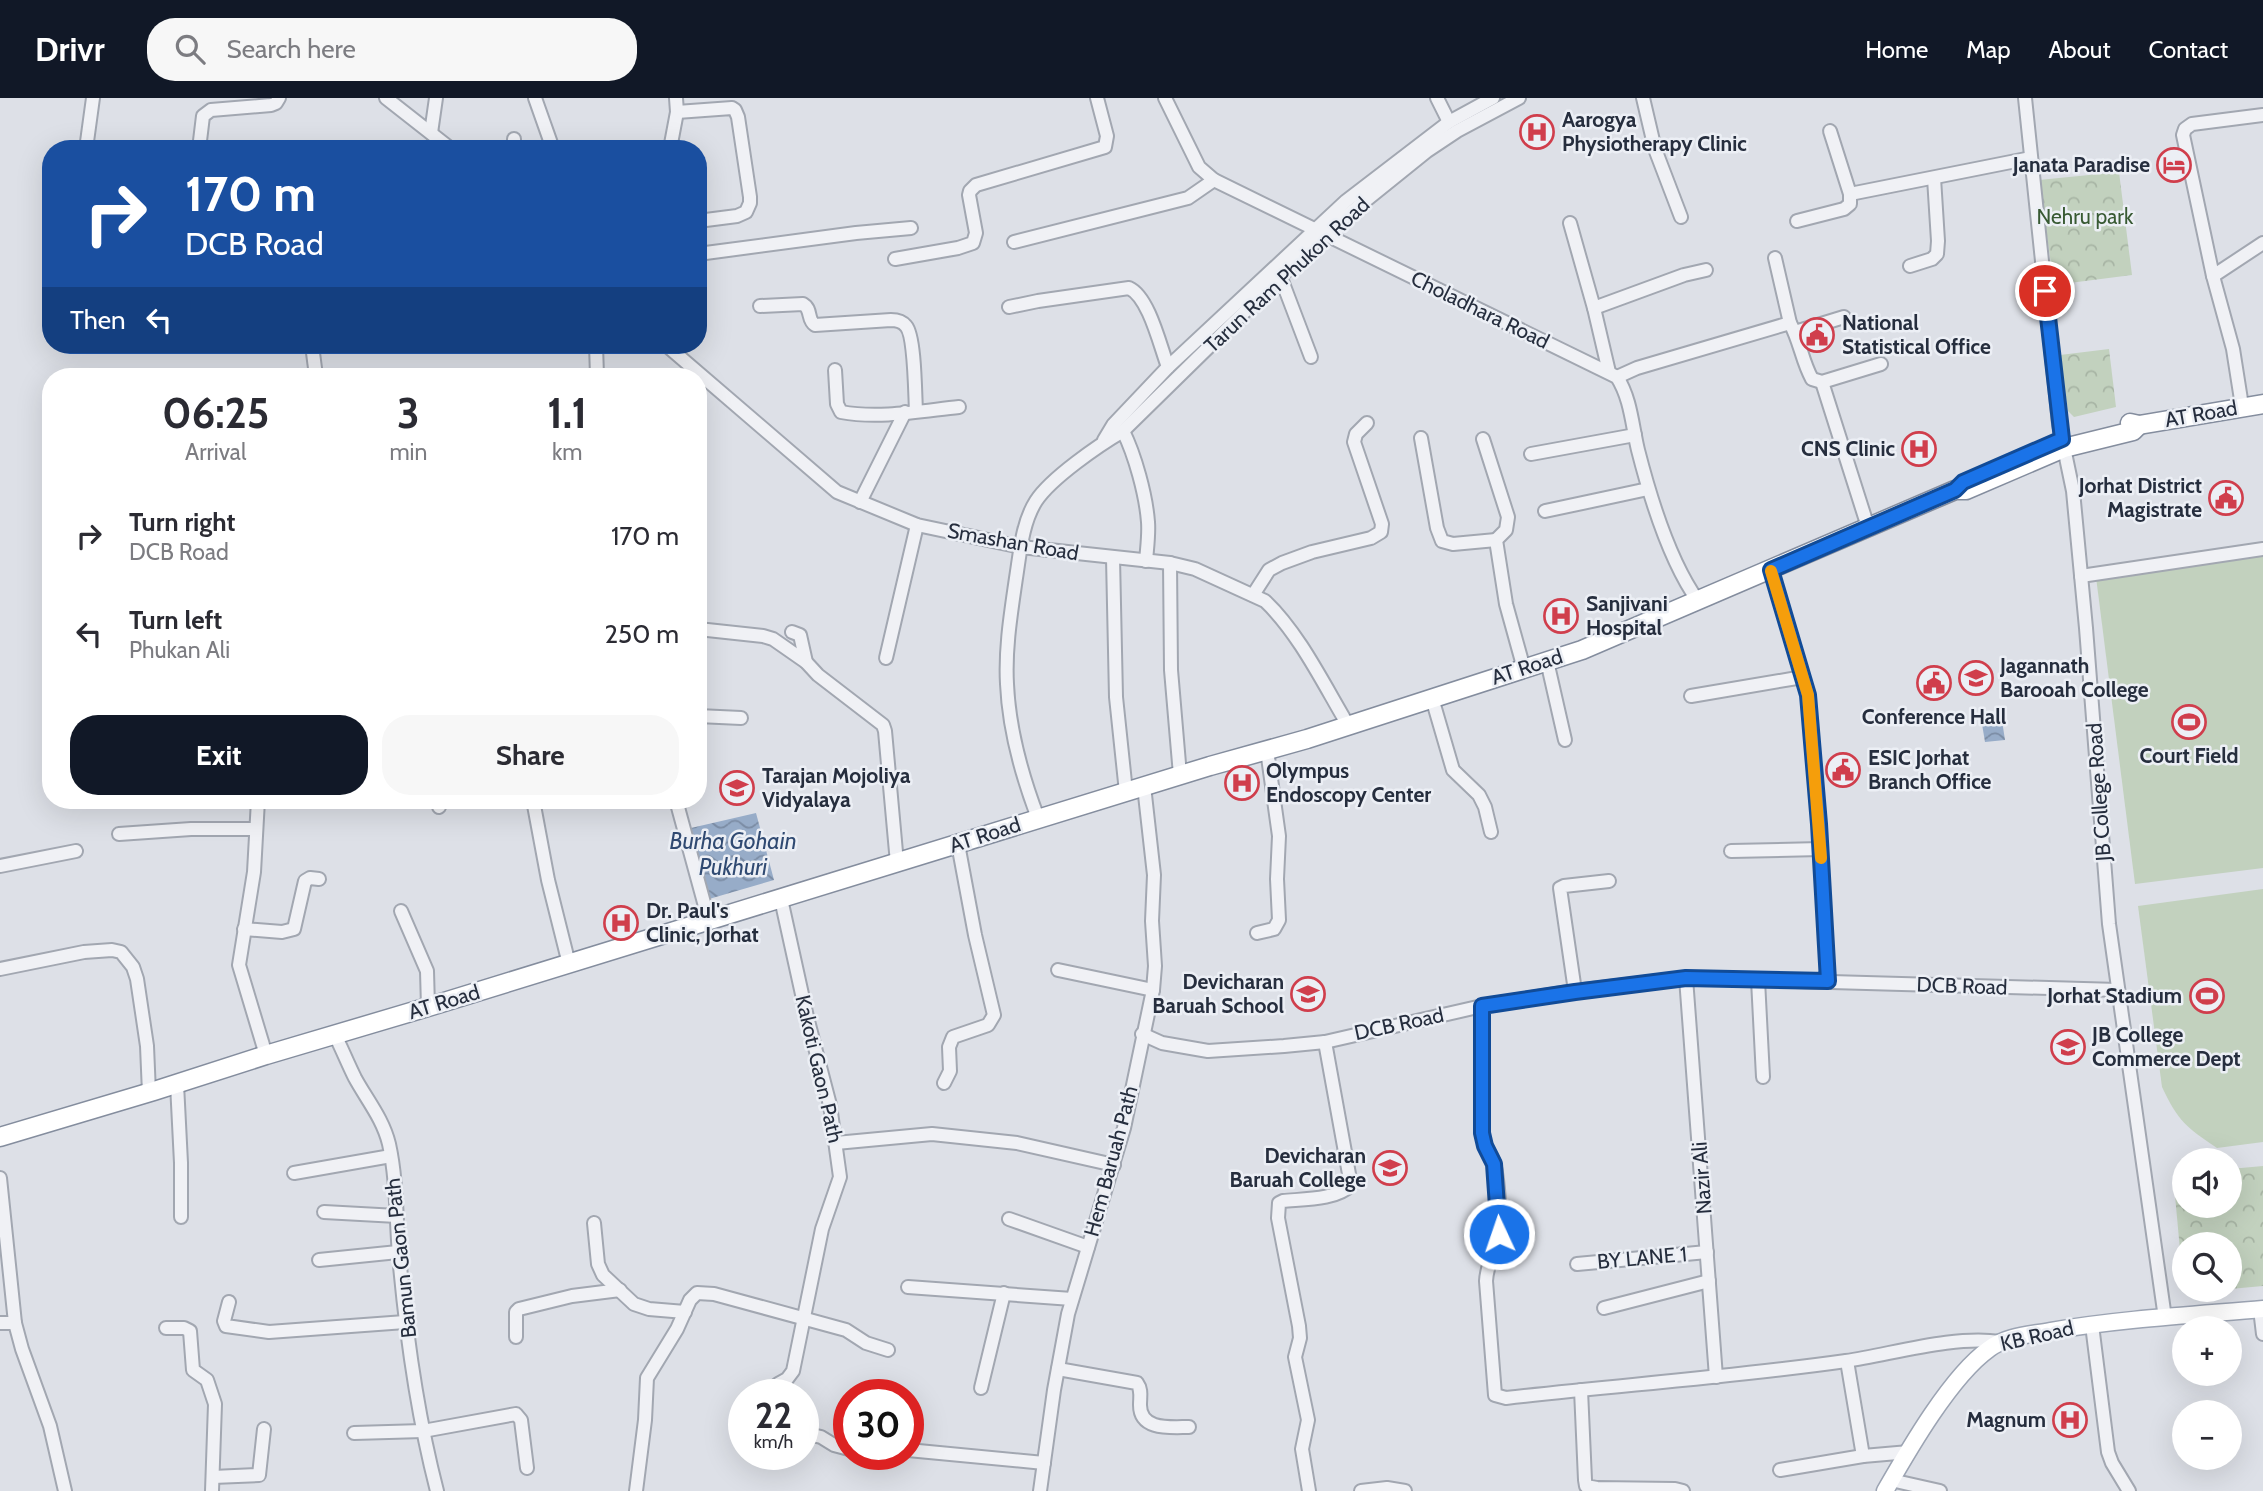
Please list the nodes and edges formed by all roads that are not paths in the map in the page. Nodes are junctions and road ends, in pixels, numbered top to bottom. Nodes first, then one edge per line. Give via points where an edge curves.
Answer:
1 (93, 98) edge
2 (279, 98) edge
3 (386, 98) edge
4 (436, 98) edge
5 (535, 98) edge
6 (676, 98) edge
7 (1097, 98) edge
8 (1165, 98) edge
9 (1437, 98) edge
10 (1493, 98) edge
11 (1519, 98) edge
12 (1643, 98) edge
13 (2025, 98) edge
14 (677, 113) junction
15 (2263, 115) edge
16 (1449, 122) junction
17 (1830, 131) dead end
18 (431, 133) junction
19 (87, 140) edge
20 (200, 140) edge
21 (440, 140) edge
22 (549, 140) edge
23 (672, 140) edge
24 (2031, 158) junction
25 (1934, 178) junction
26 (1214, 180) junction
27 (1850, 194) junction
28 (1681, 217) dead end
29 (707, 220) edge
30 (1797, 221) dead end
31 (1570, 223) dead end
32 (911, 228) dead end
33 (1319, 232) junction
34 (1014, 242) dead end
35 (2263, 243) edge
36 (707, 253) edge
37 (1775, 258) dead end
38 (895, 259) dead end
39 (1910, 266) dead end
40 (1706, 270) dead end
41 (2213, 276) junction
42 (1281, 278) junction
43 (760, 306) dead end
44 (1009, 307) dead end
45 (1594, 308) junction
46 (1844, 317) dead end
47 (1792, 328) junction
48 (676, 354) edge
49 (1311, 357) dead end
50 (1881, 363) dead end
51 (1168, 367) junction
52 (693, 368) edge
53 (835, 370) dead end
54 (1613, 375) junction
55 (707, 380) edge
56 (1822, 382) junction
57 (2263, 404) edge
58 (2242, 406) junction
59 (959, 407) dead end
60 (910, 412) junction
61 (1367, 423) dead end
62 (1123, 431) junction
63 (1635, 435) junction
64 (1421, 438) dead end
65 (1483, 439) dead end
66 (1101, 443) junction
67 (2063, 444) junction
68 (1531, 454) dead end
69 (1648, 489) junction
70 (860, 502) junction
71 (1545, 511) dead end
72 (917, 525) junction
73 (1868, 527) junction
74 (1496, 540) junction
75 (1021, 547) junction
76 (2263, 549) edge
77 (1113, 558) junction
78 (1146, 561) junction
79 (1170, 563) junction
80 (1771, 570) junction
81 (2081, 576) junction
82 (1253, 595) junction
83 (1698, 601) junction
84 (707, 630) edge
85 (792, 632) dead end
86 (886, 658) dead end
87 (1547, 661) junction
88 (806, 662) junction
89 (1524, 669) junction
90 (1802, 677) junction
91 (1691, 695) dead end
92 (1432, 698) junction
93 (707, 716) edge
94 (741, 718) dead end
95 (1348, 725) junction
96 (1565, 740) dead end
97 (1267, 750) junction
98 (1180, 775) junction
99 (1135, 789) junction
100 (257, 809) edge
101 (535, 809) edge
102 (678, 809) edge
103 (1038, 818) junction
104 (256, 829) junction
105 (1491, 832) dead end
106 (119, 834) dead end
107 (958, 844) junction
108 (1821, 849) junction
109 (76, 851) dead end
110 (1731, 851) dead end
111 (897, 863) junction
112 (0, 866) edge
113 (319, 879) dead end
114 (1609, 881) dead end
115 (781, 899) junction
116 (401, 911) dead end
117 (709, 921) junction
118 (244, 929) junction
119 (1257, 933) dead end
120 (569, 964) junction
121 (0, 969) edge
122 (1058, 970) dead end
123 (1686, 978) junction
124 (1758, 980) junction
125 (1828, 981) junction
126 (1153, 990) junction
127 (2118, 990) junction
128 (1575, 992) junction
129 (1482, 1006) junction
130 (428, 1007) junction
131 (1142, 1034) junction
132 (335, 1035) junction
133 (1325, 1042) junction
134 (266, 1055) junction
135 (1763, 1077) dead end
136 (944, 1083) dead end
137 (177, 1084) junction
138 (149, 1093) junction
139 (0, 1130) edge
140 (0, 1137) edge
141 (836, 1143) junction
142 (391, 1156) junction
143 (1114, 1166) junction
144 (294, 1173) dead end
145 (0, 1178) edge
146 (324, 1212) dead end
147 (397, 1216) junction
148 (181, 1217) dead end
149 (1009, 1219) dead end
150 (594, 1223) dead end
151 (1088, 1247) junction
152 (398, 1252) junction
153 (1707, 1252) junction
154 (319, 1260) dead end
155 (1577, 1264) dead end
156 (1709, 1280) junction
157 (908, 1287) dead end
158 (620, 1290) junction
159 (1004, 1293) junction
160 (1072, 1299) junction
161 (229, 1302) dead end
162 (1604, 1308) dead end
163 (2262, 1309) edge
164 (685, 1312) junction
165 (804, 1318) junction
166 (2165, 1318) junction
167 (405, 1322) junction
168 (0, 1323) edge
169 (15, 1323) junction
170 (2092, 1325) junction
171 (166, 1328) dead end
172 (2263, 1334) edge
173 (516, 1338) dead end
174 (2000, 1342) junction
175 (888, 1350) dead end
176 (1847, 1361) junction
177 (1058, 1369) junction
178 (1716, 1377) junction
179 (786, 1379) edge
180 (981, 1388) dead end
181 (1581, 1390) junction
182 (1189, 1427) dead end
183 (264, 1429) dead end
184 (423, 1431) junction
185 (354, 1433) dead end
186 (924, 1452) edge
187 (1909, 1452) junction
188 (1863, 1456) junction
189 (1044, 1463) junction
190 (527, 1468) dead end
191 (1780, 1470) dead end
192 (213, 1477) junction
193 (1888, 1486) edge
194 (65, 1491) edge
195 (212, 1491) edge
196 (437, 1491) edge
197 (636, 1491) edge
198 (1040, 1491) edge
199 (1309, 1491) edge
200 (1361, 1491) edge
201 (1405, 1491) edge
202 (1683, 1491) edge
203 (1940, 1491) edge
204 (2129, 1491) edge

1 - 19 street
2 - 20 street via 271,105 205,113
3 - 18 street
4 - 18 street
5 - 22 street
6 - 14 street
7 - 38 street via 1107,136 1105,147 976,185 969,195 976,233 973,243
8 - 26 street, Choladhara Road via 1199,167
9 - 16 street
10 - 16 street, Tarun Ram Phukon Road
11 - 33 street, Tarun Ram Phukon Road via 1427,151
12 - 28 street via 1655,149
13 - 24 street, JB College Road
14 - 23 street
14 - 29 street via 732,108 738,117 748,208 737,216
15 - 41 street via 2192,124 2183,131
16 - 33 street, Tarun Ram Phukon Road via 1385,169
17 - 27 street
18 - 21 street
24 - 25 street
24 - 67 street, JB College Road
25 - 27 street
25 - 39 street via 1937,254
26 - 33 street, Choladhara Road
26 - 34 street via 1188,198
27 - 30 street via 1848,207
31 - 45 street
32 - 36 street
33 - 42 street, Tarun Ram Phukon Road
33 - 51 street, Tarun Ram Phukon Road
33 - 54 street, Choladhara Road
35 - 41 street
37 - 47 street
40 - 45 street
41 - 58 street via 2233,349
42 - 49 street
42 - 62 street, Tarun Ram Phukon Road
43 - 60 street via 803,304 815,325 891,320 905,325 912,355
44 - 51 street via 1129,288 1144,301
45 - 54 street
46 - 47 street
47 - 54 street
47 - 56 street via 1812,379
48 - 52 street, Smashan Road
50 - 56 street
51 - 66 street, Tarun Ram Phukon Road
53 - 60 street via 841,412
54 - 63 street via 1629,404
55 - 70 street, Smashan Road via 837,492
56 - 73 street
57 - 58 highway, AT Road
58 - 67 highway, AT Road
59 - 60 street
60 - 70 street
61 - 82 street via 1354,442 1381,532 1282,563 1269,570
62 - 66 street, Tarun Ram Phukon Road
62 - 78 street via 1146,508
63 - 68 street
63 - 69 street
64 - 74 street via 1442,541
65 - 74 street via 1508,517 1506,530
66 - 75 street, Tarun Ram Phukon Road via 1044,490 1030,512
67 - 73 highway, AT Road via 1966,490 1955,490
67 - 81 street, JB College Road via 2073,491
69 - 71 street
69 - 83 street via 1670,547
70 - 72 street, Smashan Road
72 - 75 street, Smashan Road
72 - 86 street
73 - 80 highway, AT Road
74 - 89 street via 1506,604
75 - 77 street, Smashan Road
75 - 103 street, Tarun Ram Phukon Road via 1009,629 1007,683 1014,734
76 - 81 street
77 - 78 street, Smashan Road
77 - 99 street, Hem Baruah Path via 1116,697
78 - 79 street, Smashan Road
79 - 82 street, Smashan Road
79 - 98 street via 1171,670
80 - 83 highway, AT Road
80 - 90 street
81 - 127 street, JB College Road
82 - 95 street, Smashan Road via 1274,609
83 - 87 highway, AT Road
84 - 88 street via 773,639
85 - 88 street via 801,638
87 - 89 highway, AT Road
87 - 96 street
88 - 111 street via 883,725
89 - 92 highway, AT Road
90 - 91 street
90 - 108 street via 1808,695
92 - 95 highway, AT Road
92 - 105 street via 1453,770 1479,795
93 - 94 street
95 - 97 highway, AT Road
97 - 98 highway, AT Road
97 - 119 street via 1279,836 1279,920 1274,929
98 - 99 highway, AT Road
99 - 103 highway, AT Road
99 - 126 street, Hem Baruah Path via 1154,876
100 - 104 street
101 - 120 street
102 - 117 street
103 - 107 highway, AT Road
104 - 106 street
104 - 118 street
107 - 111 highway, AT Road
107 - 136 street via 994,1015 988,1025 950,1041 950,1071
108 - 110 street
108 - 125 street
109 - 112 street
111 - 115 highway, AT Road
113 - 118 street via 305,881 294,929
114 - 128 street via 1560,888
115 - 117 highway, AT Road
115 - 141 street, Kakoti Gaon Path
116 - 130 street via 425,967
117 - 120 highway, AT Road
118 - 134 street via 239,965
120 - 130 highway, AT Road
121 - 138 street via 84,952 121,952 137,979
122 - 126 street
123 - 124 street, DCB Road
123 - 128 street, DCB Road
123 - 153 street, Nazir Ali
124 - 125 street, DCB Road
124 - 135 street
125 - 127 street, DCB Road
126 - 131 street, Hem Baruah Path
127 - 166 street, JB College Road
128 - 129 street, DCB Road
129 - 133 street, DCB Road
129 - 181 street via 1482,1133 1494,1164 1500,1223 1486,1281 1495,1395 1506,1398
130 - 132 highway, AT Road
131 - 133 street, DCB Road via 1161,1043 1208,1051
131 - 143 street, Hem Baruah Path
132 - 134 highway, AT Road
132 - 142 street, Bamun Gaon Path via 377,1112
133 - 199 street via 1351,1185 1342,1191 1283,1201 1278,1207 1300,1333 1295,1357 1308,1420 1302,1449
134 - 137 highway, AT Road
137 - 138 highway, AT Road
137 - 148 street
138 - 140 highway, AT Road
139 - 140 street
141 - 143 street via 932,1134 1017,1143
141 - 165 street, Kakoti Gaon Path via 840,1177 822,1230
142 - 144 street
142 - 147 street, Bamun Gaon Path
143 - 151 street, Hem Baruah Path
145 - 169 street
146 - 147 street
147 - 152 street, Bamun Gaon Path
149 - 151 street
150 - 158 street via 600,1269
151 - 160 street, Hem Baruah Path
152 - 154 street
152 - 167 street, Bamun Gaon Path
153 - 155 street, BY LANE 1
153 - 156 street, Nazir Ali
156 - 162 street
156 - 178 street, Nazir Ali
157 - 159 street
158 - 164 street via 640,1307
158 - 173 street via 519,1309
159 - 160 street
159 - 180 street
160 - 177 street, Hem Baruah Path
161 - 167 street via 226,1326 269,1332
163 - 166 main road, KB Road
163 - 172 street
164 - 165 street via 693,1296 702,1292
164 - 197 street via 647,1378
165 - 175 street via 846,1330
165 - 179 street, Kakoti Gaon Path via 793,1371
166 - 170 main road, KB Road
167 - 184 street, Bamun Gaon Path
168 - 169 street
169 - 194 street via 50,1426
170 - 174 main road, KB Road
170 - 204 street via 2108,1452
171 - 192 street via 190,1331 193,1370 207,1380 212,1395 216,1413
174 - 176 street via 1968,1340
174 - 187 main road, KB Road via 1963,1373
176 - 178 street
176 - 188 street
177 - 182 street via 1137,1383 1140,1413 1146,1421
177 - 189 street, Hem Baruah Path
178 - 181 street
181 - 202 street via 1587,1486
183 - 192 street via 259,1475
184 - 185 street
184 - 190 street via 516,1414 521,1420
184 - 196 street, Bamun Gaon Path
186 - 189 street
187 - 188 street
187 - 193 main road, KB Road
188 - 191 street
189 - 198 street, Hem Baruah Path
192 - 195 street
193 - 203 street
200 - 201 street

